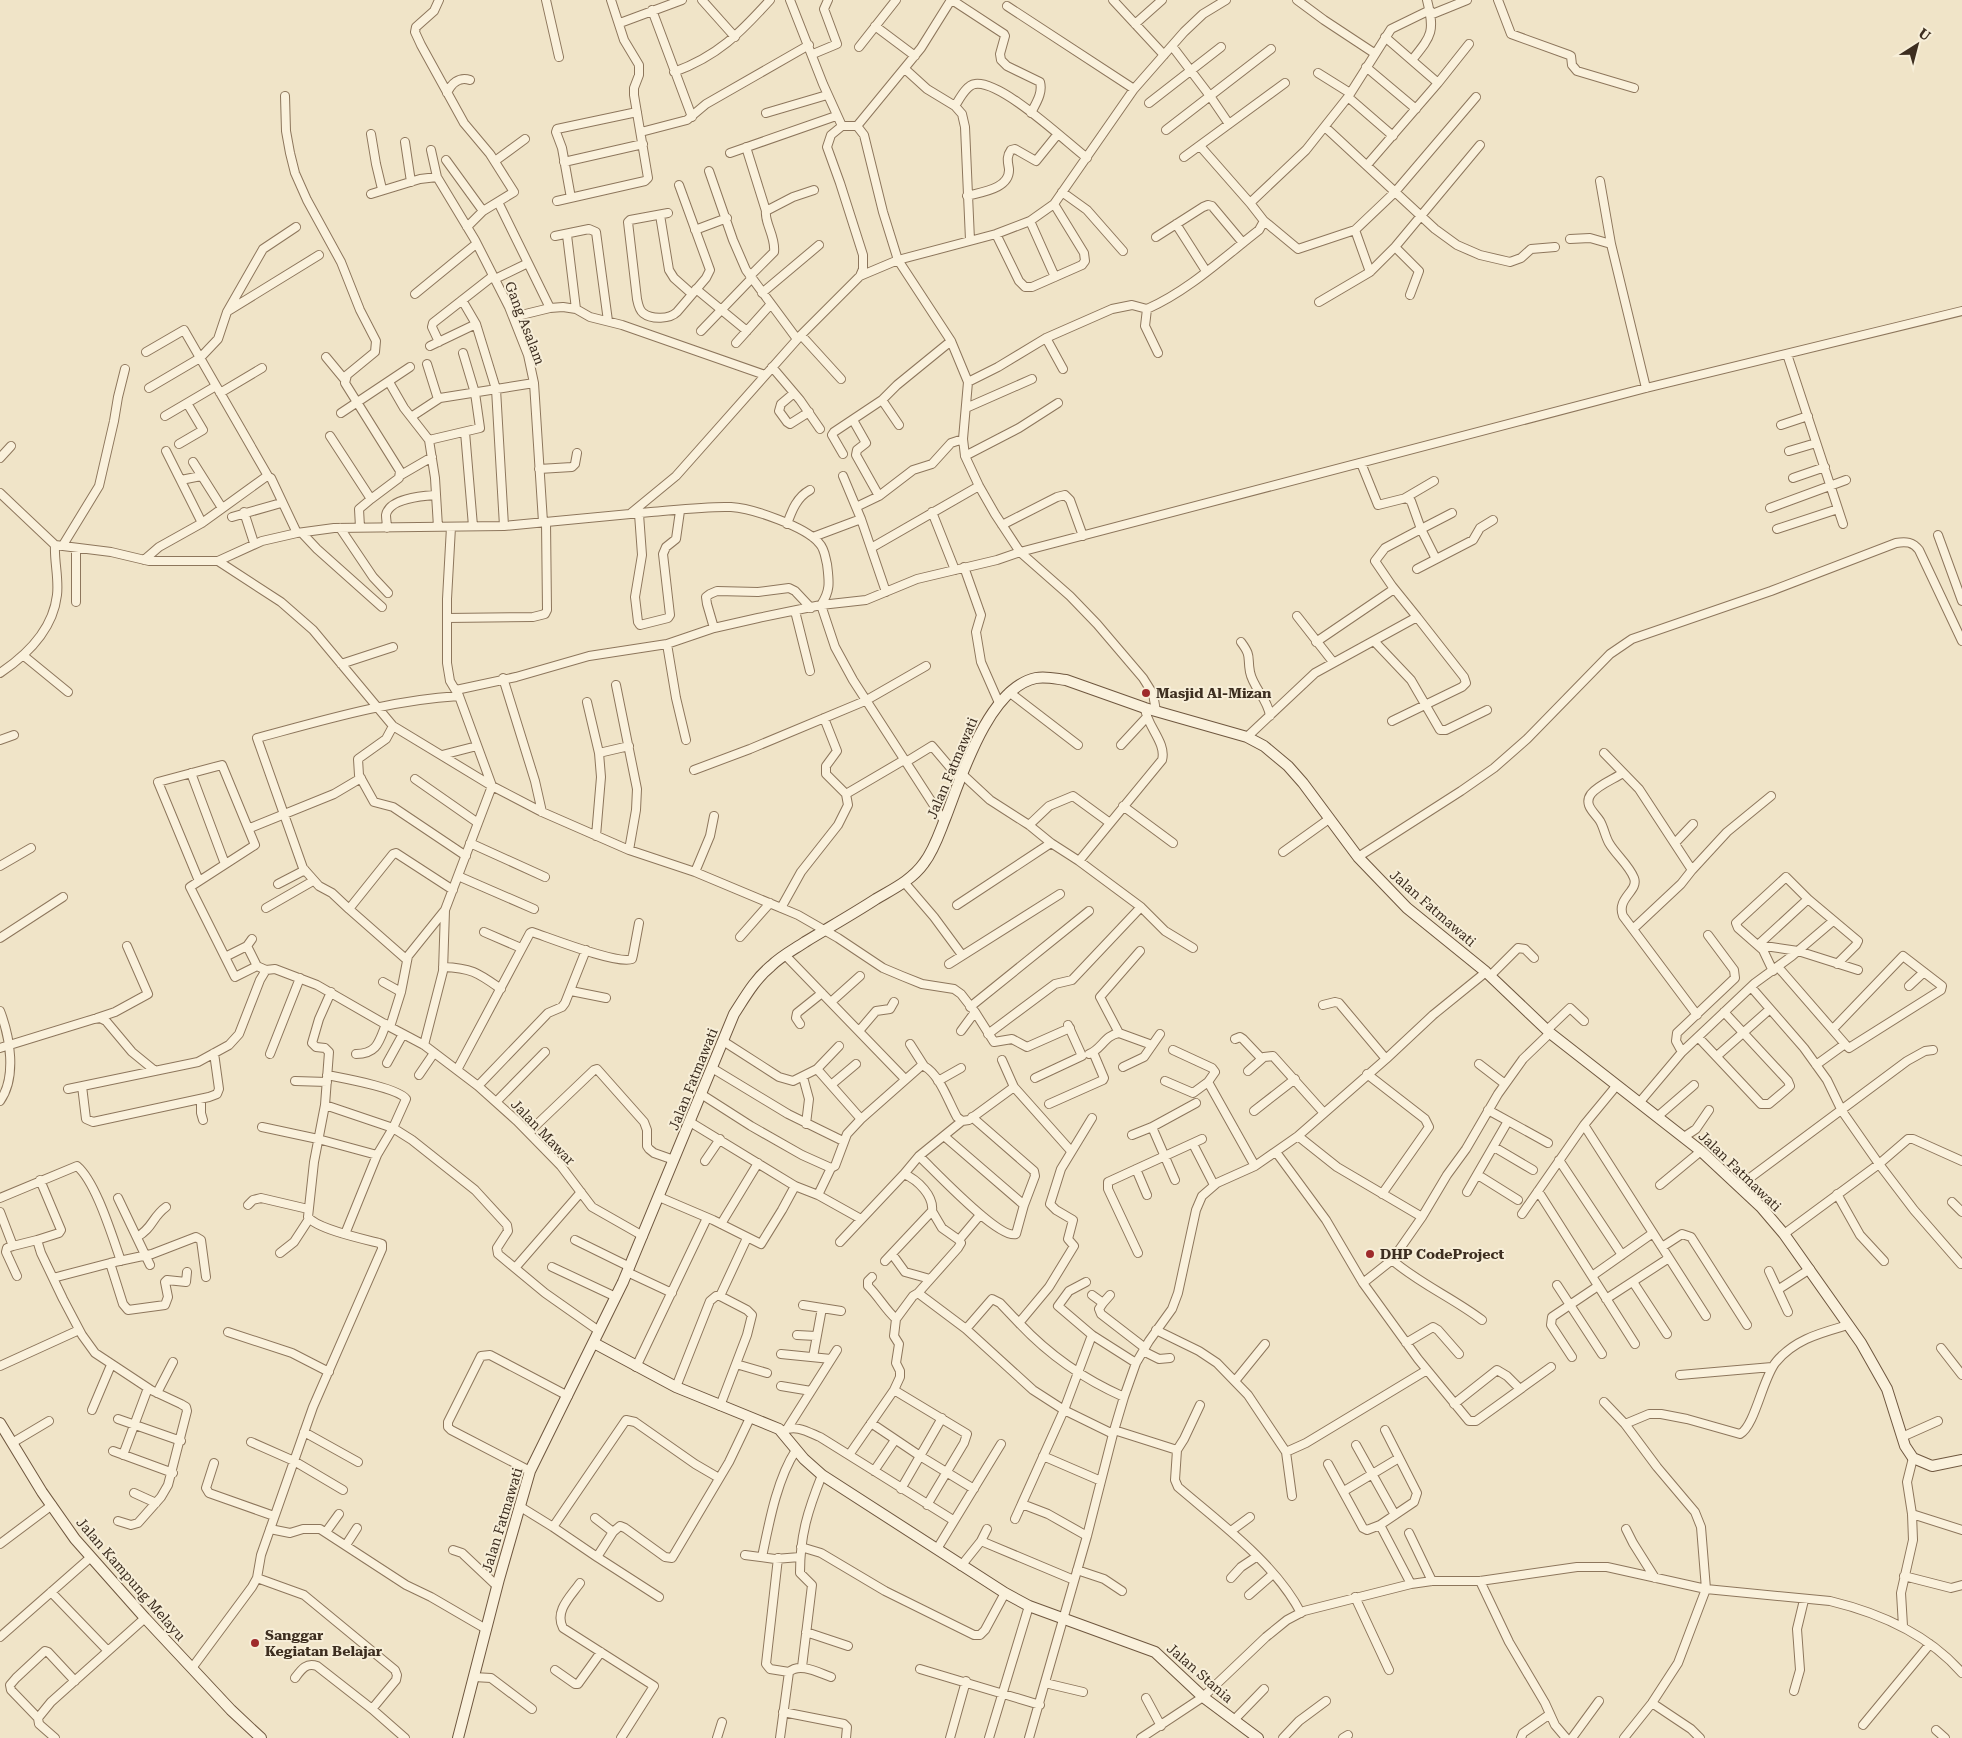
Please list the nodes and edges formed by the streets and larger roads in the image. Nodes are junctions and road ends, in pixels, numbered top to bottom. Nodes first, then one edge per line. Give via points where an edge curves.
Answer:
1 (439, 0) edge
2 (546, 0) edge
3 (612, 0) edge
4 (682, 0) edge
5 (702, 0) edge
6 (770, 0) edge
7 (790, 0) edge
8 (828, 0) edge
9 (896, 0) edge
10 (952, 0) edge
11 (1113, 0) edge
12 (1162, 0) edge
13 (1226, 0) edge
14 (1297, 0) edge
15 (1428, 0) edge
16 (1467, 0) edge
17 (1498, 0) edge
18 (1007, 6) dead end
19 (652, 10) junction
20 (1430, 12) junction
21 (620, 23) junction
22 (1135, 24) junction
23 (875, 26) junction
24 (735, 37) junction
25 (1385, 37) junction
26 (1469, 44) dead end
27 (809, 46) junction
28 (1172, 46) junction
29 (859, 47) dead end
30 (1221, 47) dead end
31 (1271, 49) dead end
32 (1374, 53) junction
33 (813, 54) junction
34 (1164, 55) junction
35 (559, 56) dead end
36 (915, 56) junction
37 (1412, 60) junction
38 (1366, 67) junction
39 (905, 69) junction
40 (1191, 70) junction
41 (674, 72) junction
42 (1318, 73) dead end
43 (470, 80) dead end
44 (1285, 83) dead end
45 (1438, 83) junction
46 (1634, 88) dead end
47 (1134, 89) junction
48 (447, 93) junction
49 (827, 94) junction
50 (1349, 95) junction
51 (285, 96) dead end
52 (1210, 96) junction
53 (1476, 97) dead end
54 (1149, 103) dead end
55 (955, 106) junction
56 (1416, 109) junction
57 (637, 112) junction
58 (766, 113) dead end
59 (1031, 113) junction
60 (836, 116) junction
61 (692, 117) junction
62 (1229, 124) junction
63 (842, 126) junction
64 (857, 126) junction
65 (1325, 127) junction
66 (1166, 130) dead end
67 (641, 132) junction
68 (372, 134) dead end
69 (1057, 135) junction
70 (1393, 136) junction
71 (525, 139) dead end
72 (405, 142) dead end
73 (643, 144) junction
74 (1480, 145) dead end
75 (1200, 146) junction
76 (746, 147) junction
77 (431, 150) dead end
78 (730, 153) dead end
79 (1184, 157) dead end
80 (1087, 158) junction
81 (446, 160) dead end
82 (495, 161) junction
83 (564, 162) junction
84 (1367, 165) junction
85 (709, 171) dead end
86 (437, 178) junction
87 (1600, 181) dead end
88 (411, 182) junction
89 (679, 185) dead end
90 (382, 189) junction
91 (814, 190) dead end
92 (1062, 192) junction
93 (1395, 192) junction
94 (371, 194) dead end
95 (967, 196) junction
96 (571, 198) junction
97 (557, 200) dead end
98 (498, 202) junction
99 (1250, 203) junction
100 (1054, 204) junction
101 (483, 211) junction
102 (766, 211) junction
103 (1421, 216) junction
104 (727, 218) junction
105 (1263, 220) junction
106 (1030, 221) junction
107 (1176, 224) junction
108 (296, 226) dead end
109 (467, 227) junction
110 (695, 230) junction
111 (1355, 230) junction
112 (996, 234) junction
113 (567, 235) junction
114 (555, 236) dead end
115 (1156, 237) dead end
116 (1570, 239) dead end
117 (970, 240) junction
118 (1243, 243) junction
119 (476, 244) junction
120 (1611, 244) junction
121 (820, 245) dead end
122 (1395, 247) junction
123 (1555, 247) dead end
124 (1123, 251) dead end
125 (319, 255) dead end
126 (898, 260) junction
127 (528, 262) junction
128 (1206, 271) junction
129 (1370, 272) junction
130 (860, 276) junction
131 (751, 277) junction
132 (1055, 277) junction
133 (494, 278) junction
134 (694, 292) junction
135 (762, 292) junction
136 (415, 294) dead end
137 (1410, 295) dead end
138 (462, 300) junction
139 (1319, 302) dead end
140 (771, 304) junction
141 (550, 308) junction
142 (576, 309) junction
143 (722, 309) junction
144 (1147, 310) junction
145 (1962, 311) edge
146 (227, 312) junction
147 (513, 317) junction
148 (608, 321) junction
149 (476, 324) junction
150 (701, 331) dead end
151 (747, 331) junction
152 (799, 337) junction
153 (1046, 338) junction
154 (951, 341) junction
155 (440, 342) junction
156 (736, 343) dead end
157 (430, 346) dead end
158 (146, 352) dead end
159 (463, 353) dead end
160 (1158, 353) dead end
161 (1787, 354) junction
162 (326, 357) dead end
163 (200, 358) junction
164 (427, 364) dead end
165 (410, 367) dead end
166 (772, 367) junction
167 (262, 368) dead end
168 (126, 369) dead end
169 (1063, 369) dead end
170 (765, 375) junction
171 (1032, 379) dead end
172 (345, 380) junction
173 (841, 380) dead end
174 (389, 382) junction
175 (968, 382) junction
176 (534, 383) junction
177 (149, 388) dead end
178 (1646, 388) junction
179 (496, 389) junction
180 (218, 390) junction
181 (475, 393) junction
182 (794, 393) junction
183 (438, 399) junction
184 (882, 400) junction
185 (187, 403) junction
186 (357, 403) junction
187 (1058, 403) dead end
188 (966, 408) junction
189 (809, 412) junction
190 (341, 413) dead end
191 (165, 416) dead end
192 (1808, 416) junction
193 (411, 417) junction
194 (853, 420) junction
195 (899, 425) dead end
196 (1781, 425) dead end
197 (820, 429) dead end
198 (465, 432) junction
199 (330, 436) dead end
200 (963, 438) junction
201 (429, 440) junction
202 (1816, 443) junction
203 (179, 444) dead end
204 (11, 446) dead end
205 (166, 451) dead end
206 (1789, 451) dead end
207 (576, 453) dead end
208 (843, 454) dead end
209 (965, 456) junction
210 (432, 457) junction
211 (0, 458) edge
212 (192, 462) dead end
213 (1361, 463) junction
214 (1825, 467) junction
215 (539, 469) junction
216 (401, 475) junction
217 (201, 476) junction
218 (268, 476) junction
219 (843, 476) dead end
220 (1793, 478) dead end
221 (180, 480) junction
222 (1846, 480) dead end
223 (1434, 481) dead end
224 (979, 486) junction
225 (1831, 486) junction
226 (810, 490) dead end
227 (0, 494) edge
228 (436, 495) junction
229 (879, 496) junction
230 (1405, 498) junction
231 (371, 499) junction
232 (281, 503) junction
233 (856, 507) junction
234 (222, 508) junction
235 (1770, 508) dead end
236 (1838, 509) junction
237 (680, 511) junction
238 (244, 512) junction
239 (932, 512) junction
240 (1452, 513) dead end
241 (635, 514) junction
242 (232, 517) dead end
243 (862, 519) junction
244 (1493, 520) dead end
245 (545, 522) junction
246 (202, 523) junction
247 (787, 524) junction
248 (1843, 524) dead end
249 (1002, 525) junction
250 (473, 526) junction
251 (504, 526) junction
252 (360, 527) junction
253 (438, 527) junction
254 (451, 527) junction
255 (340, 528) junction
256 (387, 528) junction
257 (1421, 529) junction
258 (1777, 529) dead end
259 (299, 533) junction
260 (1938, 535) dead end
261 (1083, 536) junction
262 (813, 537) junction
263 (254, 543) junction
264 (59, 545) junction
265 (76, 548) junction
266 (871, 548) junction
267 (1020, 552) junction
268 (1436, 559) junction
269 (144, 560) junction
270 (218, 561) junction
271 (964, 567) junction
272 (1417, 569) dead end
273 (954, 570) junction
274 (1394, 589) junction
275 (886, 592) junction
276 (388, 593) dead end
277 (1962, 601) edge
278 (76, 602) dead end
279 (821, 605) junction
280 (382, 607) dead end
281 (811, 608) junction
282 (795, 610) junction
283 (1297, 616) dead end
284 (1417, 617) junction
285 (447, 618) junction
286 (714, 628) junction
287 (1962, 638) edge
288 (1374, 641) junction
289 (1241, 642) dead end
290 (1316, 642) junction
291 (667, 644) junction
292 (393, 647) dead end
293 (24, 656) junction
294 (1333, 662) junction
295 (341, 664) junction
296 (926, 666) dead end
297 (810, 670) dead end
298 (0, 673) edge
299 (502, 678) junction
300 (616, 685) dead end
301 (68, 692) dead end
302 (1009, 692) junction
303 (457, 693) junction
304 (865, 701) junction
305 (587, 702) dead end
306 (999, 703) junction
307 (1426, 704) junction
308 (376, 707) junction
309 (1487, 710) dead end
310 (1156, 711) junction
311 (1145, 713) junction
312 (1270, 716) junction
313 (824, 718) junction
314 (1392, 721) dead end
315 (393, 726) junction
316 (14, 735) dead end
317 (1247, 737) junction
318 (0, 740) edge
319 (686, 740) dead end
320 (1078, 745) dead end
321 (1121, 745) dead end
322 (477, 746) junction
323 (630, 746) junction
324 (599, 753) junction
325 (1604, 753) dead end
326 (442, 755) junction
327 (905, 761) junction
328 (694, 770) dead end
329 (1623, 773) junction
330 (190, 774) junction
331 (961, 777) junction
332 (361, 778) junction
333 (415, 779) dead end
334 (492, 786) junction
335 (846, 794) junction
336 (1771, 796) dead end
337 (1123, 806) junction
338 (542, 812) junction
339 (284, 815) junction
340 (714, 816) dead end
341 (1329, 819) junction
342 (944, 821) junction
343 (1110, 822) junction
344 (478, 823) junction
345 (1692, 824) dead end
346 (1029, 825) junction
347 (250, 828) dead end
348 (596, 836) junction
349 (1051, 842) junction
350 (470, 843) junction
351 (1173, 843) dead end
352 (1675, 843) junction
353 (31, 848) dead end
354 (629, 850) junction
355 (1283, 852) dead end
356 (466, 856) junction
357 (1358, 857) junction
358 (1079, 861) junction
359 (225, 864) junction
360 (0, 866) edge
361 (305, 870) junction
362 (1692, 870) junction
363 (695, 872) junction
364 (458, 876) junction
365 (544, 877) dead end
366 (199, 881) junction
367 (313, 881) junction
368 (904, 882) junction
369 (278, 884) dead end
370 (453, 890) junction
371 (1060, 894) dead end
372 (63, 897) dead end
373 (1808, 899) junction
374 (770, 903) junction
375 (957, 905) dead end
376 (1141, 907) junction
377 (266, 908) dead end
378 (781, 908) junction
379 (349, 909) junction
380 (534, 909) dead end
381 (445, 910) junction
382 (1089, 911) dead end
383 (1834, 921) junction
384 (639, 923) dead end
385 (1633, 929) junction
386 (825, 930) junction
387 (484, 932) dead end
388 (1708, 935) dead end
389 (740, 937) dead end
390 (0, 938) edge
391 (1758, 945) junction
392 (127, 946) dead end
393 (521, 948) junction
394 (1193, 948) dead end
395 (586, 950) junction
396 (1140, 951) dead end
397 (1798, 951) junction
398 (785, 955) junction
399 (962, 955) junction
400 (225, 957) junction
401 (1534, 958) dead end
402 (407, 960) junction
403 (949, 964) dead end
404 (1837, 964) junction
405 (257, 966) junction
406 (443, 966) junction
407 (1775, 969) junction
408 (266, 970) junction
409 (1858, 970) dead end
410 (1924, 972) junction
411 (1488, 974) junction
412 (860, 976) dead end
413 (300, 978) junction
414 (383, 982) dead end
415 (1910, 986) dead end
416 (1751, 987) junction
417 (501, 989) junction
418 (570, 991) junction
419 (331, 992) junction
420 (401, 992) junction
421 (822, 993) junction
422 (606, 998) dead end
423 (831, 1002) junction
424 (894, 1002) dead end
425 (1324, 1005) dead end
426 (972, 1009) junction
427 (1770, 1009) junction
428 (0, 1011) edge
429 (1724, 1012) junction
430 (1697, 1015) junction
431 (107, 1018) junction
432 (1584, 1020) dead end
433 (800, 1024) dead end
434 (388, 1026) junction
435 (1832, 1029) junction
436 (860, 1031) junction
437 (961, 1031) dead end
438 (1548, 1031) junction
439 (1120, 1033) junction
440 (1742, 1033) junction
441 (403, 1034) junction
442 (988, 1034) junction
443 (1160, 1034) dead end
444 (1698, 1037) junction
445 (1235, 1039) dead end
446 (722, 1041) junction
447 (10, 1044) junction
448 (910, 1044) dead end
449 (1846, 1044) junction
450 (424, 1045) junction
451 (1152, 1045) junction
452 (839, 1046) dead end
453 (0, 1048) edge
454 (1173, 1050) dead end
455 (1934, 1050) dead end
456 (545, 1052) dead end
457 (1093, 1052) junction
458 (1682, 1052) junction
459 (214, 1053) junction
460 (434, 1053) junction
461 (270, 1054) dead end
462 (356, 1054) dead end
463 (1082, 1056) junction
464 (1717, 1056) junction
465 (1261, 1058) junction
466 (1386, 1059) junction
467 (1002, 1060) dead end
468 (387, 1064) dead end
469 (856, 1064) dead end
470 (1479, 1064) dead end
471 (1816, 1065) junction
472 (924, 1066) junction
473 (1123, 1067) dead end
474 (712, 1068) junction
475 (960, 1068) dead end
476 (817, 1069) junction
477 (154, 1070) junction
478 (457, 1070) junction
479 (1248, 1071) dead end
480 (1367, 1074) junction
481 (419, 1075) dead end
482 (804, 1077) junction
483 (327, 1078) junction
484 (1035, 1078) dead end
485 (905, 1079) junction
486 (1295, 1080) junction
487 (295, 1081) dead end
488 (1165, 1081) dead end
489 (938, 1082) junction
490 (1208, 1082) junction
491 (1505, 1084) junction
492 (831, 1085) junction
493 (1617, 1085) junction
494 (1694, 1085) dead end
495 (82, 1086) junction
496 (478, 1086) junction
497 (1014, 1087) junction
498 (68, 1089) dead end
499 (701, 1094) junction
500 (201, 1099) junction
501 (0, 1102) edge
502 (496, 1102) junction
503 (1639, 1103) junction
504 (1049, 1104) dead end
505 (1196, 1104) dead end
506 (326, 1105) junction
507 (1488, 1110) junction
508 (1709, 1110) dead end
509 (1254, 1111) dead end
510 (1842, 1111) junction
511 (1324, 1113) junction
512 (972, 1117) junction
513 (1657, 1117) junction
514 (1092, 1118) dead end
515 (861, 1119) junction
516 (203, 1120) dead end
517 (962, 1120) junction
518 (1508, 1121) junction
519 (690, 1122) junction
520 (806, 1124) junction
521 (1584, 1125) junction
522 (262, 1127) dead end
523 (1152, 1127) junction
524 (393, 1128) junction
525 (529, 1132) junction
526 (1132, 1135) dead end
527 (944, 1136) junction
528 (1298, 1136) junction
529 (1684, 1137) junction
530 (318, 1139) junction
531 (720, 1139) junction
532 (1202, 1139) dead end
533 (843, 1141) junction
534 (1548, 1143) dead end
535 (1193, 1144) junction
536 (1494, 1147) junction
537 (1071, 1151) junction
538 (1701, 1151) junction
539 (1276, 1152) junction
540 (377, 1155) junction
541 (919, 1156) junction
542 (1165, 1156) junction
543 (674, 1160) junction
544 (706, 1160) dead end
545 (1559, 1160) junction
546 (1962, 1161) edge
547 (758, 1163) junction
548 (1879, 1164) junction
549 (1255, 1166) junction
550 (831, 1168) junction
551 (1136, 1169) junction
552 (1533, 1170) dead end
553 (904, 1174) junction
554 (1478, 1175) junction
555 (40, 1180) junction
556 (1174, 1180) dead end
557 (1660, 1185) dead end
558 (795, 1186) junction
559 (1214, 1186) junction
560 (1739, 1186) junction
561 (1538, 1191) junction
562 (581, 1192) junction
563 (1467, 1192) dead end
564 (1382, 1194) junction
565 (1837, 1194) junction
566 (818, 1195) junction
567 (1147, 1195) dead end
568 (659, 1197) junction
569 (0, 1198) edge
570 (118, 1198) dead end
571 (1518, 1200) dead end
572 (1952, 1202) dead end
573 (248, 1205) dead end
574 (1024, 1205) junction
575 (166, 1207) dead end
576 (308, 1209) junction
577 (932, 1211) junction
578 (0, 1212) edge
579 (1962, 1212) edge
580 (1522, 1214) dead end
581 (980, 1216) junction
582 (1422, 1217) junction
583 (708, 1218) junction
584 (309, 1219) junction
585 (861, 1219) junction
586 (721, 1224) junction
587 (1653, 1233) junction
588 (345, 1234) junction
589 (1784, 1234) junction
590 (643, 1236) junction
591 (137, 1237) junction
592 (747, 1238) junction
593 (37, 1240) junction
594 (575, 1240) dead end
595 (959, 1240) junction
596 (840, 1242) dead end
597 (13, 1246) junction
598 (1662, 1247) junction
599 (280, 1253) dead end
600 (892, 1254) junction
601 (1138, 1254) dead end
602 (145, 1255) junction
603 (1622, 1255) junction
604 (1669, 1258) junction
605 (1392, 1260) junction
606 (121, 1261) junction
607 (1884, 1261) dead end
608 (884, 1262) dead end
609 (110, 1263) junction
610 (150, 1264) dead end
611 (1961, 1264) edge
612 (552, 1267) dead end
613 (515, 1268) junction
614 (628, 1269) junction
615 (1810, 1270) junction
616 (1769, 1271) dead end
617 (187, 1272) dead end
618 (17, 1276) dead end
619 (1592, 1276) junction
620 (206, 1277) dead end
621 (872, 1277) dead end
622 (53, 1278) junction
623 (930, 1279) junction
624 (1086, 1282) dead end
625 (1633, 1282) junction
626 (1363, 1283) junction
627 (1557, 1285) dead end
628 (1598, 1286) junction
629 (1779, 1289) junction
630 (672, 1292) junction
631 (918, 1293) junction
632 (1092, 1295) dead end
633 (1110, 1295) dead end
634 (720, 1296) junction
635 (616, 1297) junction
636 (1606, 1299) junction
637 (1103, 1303) junction
638 (1570, 1304) junction
639 (803, 1305) dead end
640 (822, 1308) junction
641 (841, 1311) dead end
642 (1788, 1312) dead end
643 (1706, 1316) dead end
644 (896, 1319) junction
645 (1482, 1320) dead end
646 (1019, 1323) junction
647 (1747, 1324) dead end
648 (1848, 1324) junction
649 (966, 1329) junction
650 (79, 1330) junction
651 (1156, 1330) junction
652 (600, 1331) junction
653 (228, 1332) dead end
654 (1666, 1334) dead end
655 (797, 1335) dead end
656 (1092, 1335) junction
657 (816, 1336) junction
658 (594, 1343) junction
659 (1406, 1343) junction
660 (1265, 1344) dead end
661 (1635, 1344) dead end
662 (1941, 1348) dead end
663 (1144, 1349) junction
664 (837, 1350) dead end
665 (781, 1354) dead end
666 (1459, 1354) dead end
667 (1602, 1354) dead end
668 (812, 1358) junction
669 (1170, 1358) dead end
670 (1572, 1358) dead end
671 (831, 1360) junction
672 (173, 1362) dead end
673 (1136, 1363) junction
674 (736, 1364) junction
675 (111, 1365) junction
676 (0, 1366) edge
677 (636, 1367) junction
678 (1551, 1367) dead end
679 (1772, 1367) junction
680 (1427, 1370) junction
681 (329, 1372) junction
682 (767, 1373) dead end
683 (1079, 1374) junction
684 (1680, 1375) dead end
685 (1962, 1375) edge
686 (1235, 1381) junction
687 (781, 1386) dead end
688 (148, 1388) junction
689 (676, 1388) junction
690 (1520, 1389) junction
691 (811, 1390) junction
692 (894, 1390) junction
693 (157, 1393) junction
694 (568, 1396) junction
695 (1124, 1398) junction
696 (1604, 1402) dead end
697 (1454, 1404) junction
698 (1200, 1405) dead end
699 (720, 1406) junction
700 (92, 1410) dead end
701 (1064, 1410) junction
702 (750, 1418) junction
703 (942, 1418) junction
704 (118, 1419) dead end
705 (49, 1421) dead end
706 (1938, 1421) dead end
707 (871, 1422) junction
708 (0, 1423) edge
709 (1625, 1424) junction
710 (134, 1425) junction
711 (785, 1430) junction
712 (1385, 1430) dead end
713 (304, 1432) junction
714 (1113, 1432) junction
715 (1902, 1437) junction
716 (895, 1440) junction
717 (180, 1441) junction
718 (251, 1442) dead end
719 (12, 1443) junction
720 (1001, 1444) dead end
721 (1356, 1445) dead end
722 (796, 1450) junction
723 (1177, 1450) junction
724 (113, 1451) dead end
725 (1286, 1452) junction
726 (123, 1455) junction
727 (849, 1456) junction
728 (920, 1456) junction
729 (1043, 1456) junction
730 (1399, 1458) junction
731 (1913, 1458) junction
732 (1962, 1460) edge
733 (294, 1461) junction
734 (358, 1462) dead end
735 (214, 1463) dead end
736 (1328, 1464) dead end
737 (530, 1471) junction
738 (874, 1471) junction
739 (173, 1473) junction
740 (947, 1473) junction
741 (1372, 1474) junction
742 (822, 1476) junction
743 (720, 1478) junction
744 (1101, 1481) junction
745 (974, 1488) junction
746 (901, 1489) junction
747 (343, 1490) dead end
748 (1344, 1491) junction
749 (134, 1493) dead end
750 (1292, 1496) dead end
751 (156, 1503) junction
752 (1022, 1504) junction
753 (52, 1505) junction
754 (927, 1505) junction
755 (519, 1506) junction
756 (339, 1514) dead end
757 (1912, 1514) junction
758 (1395, 1515) junction
759 (274, 1516) junction
760 (1250, 1517) dead end
761 (595, 1518) dead end
762 (1016, 1519) dead end
763 (953, 1520) junction
764 (118, 1521) dead end
765 (1380, 1525) junction
766 (553, 1527) junction
767 (357, 1528) dead end
768 (270, 1529) junction
769 (987, 1529) dead end
770 (1626, 1529) dead end
771 (1962, 1530) edge
772 (1231, 1531) junction
773 (326, 1532) junction
774 (613, 1532) junction
775 (1409, 1533) dead end
776 (1087, 1536) junction
777 (981, 1541) junction
778 (0, 1544) edge
779 (346, 1545) junction
780 (801, 1547) junction
781 (937, 1549) junction
782 (453, 1550) dead end
783 (744, 1555) dead end
784 (91, 1556) junction
785 (1256, 1556) junction
786 (762, 1557) junction
787 (800, 1557) junction
788 (597, 1558) junction
789 (778, 1558) junction
790 (961, 1566) junction
791 (1077, 1570) junction
792 (1273, 1574) junction
793 (1904, 1576) junction
794 (257, 1578) junction
795 (1231, 1578) dead end
796 (1655, 1578) junction
797 (1074, 1580) junction
798 (1432, 1581) junction
799 (1480, 1581) junction
800 (580, 1583) dead end
801 (1411, 1584) junction
802 (1962, 1585) edge
803 (497, 1586) junction
804 (1706, 1589) junction
805 (1122, 1591) dead end
806 (51, 1592) junction
807 (1005, 1594) junction
808 (1249, 1595) dead end
809 (659, 1597) dead end
810 (1355, 1597) junction
811 (1804, 1600) junction
812 (1029, 1606) junction
813 (1301, 1613) junction
814 (145, 1618) junction
815 (1062, 1619) junction
816 (1903, 1626) junction
817 (486, 1630) junction
818 (806, 1632) junction
819 (0, 1637) edge
820 (1930, 1644) junction
821 (848, 1646) dead end
822 (108, 1651) junction
823 (601, 1652) junction
824 (802, 1667) junction
825 (192, 1668) junction
826 (920, 1669) dead end
827 (555, 1670) dead end
828 (1389, 1670) dead end
829 (789, 1672) junction
830 (1962, 1673) edge
831 (474, 1677) junction
832 (831, 1677) dead end
833 (295, 1678) dead end
834 (75, 1681) junction
835 (966, 1682) junction
836 (1045, 1683) junction
837 (1264, 1689) dead end
838 (1794, 1691) dead end
839 (1001, 1692) junction
840 (1083, 1692) dead end
841 (1203, 1697) junction
842 (1146, 1698) dead end
843 (1326, 1701) dead end
844 (1599, 1701) dead end
845 (1652, 1703) junction
846 (1040, 1705) junction
847 (372, 1709) junction
848 (532, 1709) dead end
849 (783, 1712) junction
850 (1550, 1714) junction
851 (38, 1718) junction
852 (1234, 1720) junction
853 (722, 1722) dead end
854 (1864, 1724) dead end
855 (1161, 1726) junction
856 (1936, 1730) dead end
857 (623, 1737) edge
858 (55, 1738) edge
859 (261, 1738) edge
860 (404, 1738) edge
861 (458, 1738) edge
862 (717, 1738) edge
863 (780, 1738) edge
864 (846, 1738) edge
865 (950, 1738) edge
866 (988, 1738) edge
867 (1029, 1738) edge
868 (1141, 1738) edge
869 (1258, 1738) edge
870 (1284, 1738) edge
871 (1521, 1738) edge
872 (1566, 1738) edge
873 (1572, 1738) edge
874 (1624, 1738) edge
875 (1700, 1738) edge
876 (1945, 1738) edge

1 - 48 street via 415,32
2 - 35 street
3 - 21 street
4 - 19 street
5 - 24 street
6 - 24 street
7 - 27 street
8 - 33 street via 824,9 840,43
9 - 23 street
10 - 36 street
10 - 59 street via 1004,34 1000,54 1004,64 1040,82 1042,88
11 - 22 street
12 - 22 street
13 - 28 street via 1203,14
14 - 32 street
15 - 20 street
16 - 20 street
17 - 46 street via 1512,34 1568,54 1572,67 1577,71
18 - 47 street
19 - 21 street
19 - 41 street
20 - 25 street via 1396,25
20 - 37 street via 1430,36
21 - 57 street via 624,40 639,65 634,88
22 - 34 street
23 - 29 street
23 - 36 street
24 - 41 street via 700,61
25 - 32 street
25 - 37 street
26 - 45 street
27 - 33 street
27 - 61 street via 706,104
28 - 34 street
28 - 40 street
30 - 40 street
31 - 52 street
32 - 38 street
33 - 49 street
34 - 47 street
36 - 39 street
37 - 45 street
38 - 50 street
38 - 56 street
39 - 55 street via 927,89
39 - 64 street
40 - 52 street
40 - 54 street
41 - 61 street
42 - 50 street
43 - 48 street via 466,78 454,83
44 - 62 street
45 - 56 street
47 - 80 street
48 - 82 street via 464,123
49 - 58 street
49 - 60 street
50 - 65 street
50 - 70 street
51 - 172 street via 286,131 296,173 376,341 375,352
52 - 62 street
52 - 66 street
53 - 93 street
55 - 59 street via 969,86 981,84 1008,96
55 - 95 street via 966,127
56 - 70 street
57 - 67 street
57 - 83 street via 557,129
59 - 69 street
60 - 63 street
60 - 76 street
61 - 67 street
62 - 75 street
63 - 64 street
63 - 130 street via 830,135 827,147 863,255
64 - 126 street via 864,135
65 - 84 street
65 - 99 street via 1306,150
67 - 73 street
68 - 90 street
69 - 80 street
69 - 95 street via 1037,161 1011,150 1007,157 1008,177 1003,183
70 - 84 street
71 - 82 street
72 - 88 street
73 - 83 street
73 - 96 street via 647,180
74 - 103 street
75 - 79 street
75 - 99 street
76 - 78 street
76 - 102 street
77 - 86 street, Gang Asalam
80 - 92 street
81 - 101 street
82 - 98 street via 514,192
83 - 96 street
84 - 93 street
85 - 104 street
86 - 88 street
86 - 109 street, Gang Asalam
87 - 120 street
88 - 90 street
89 - 110 street
90 - 94 street
91 - 102 street
92 - 100 street
92 - 124 street via 1086,210
93 - 103 street
93 - 111 street
95 - 117 street
96 - 97 street
98 - 101 street
98 - 127 street
99 - 105 street
100 - 106 street
100 - 132 street via 1084,253 1085,260 1082,265
101 - 109 street
102 - 131 street via 774,252
103 - 122 street
103 - 123 street via 1457,245 1504,262 1516,261 1531,249
104 - 110 street
104 - 131 street
105 - 111 street via 1298,249
105 - 118 street via 1259,230
106 - 112 street
106 - 132 street
107 - 115 street
107 - 118 street via 1210,205
107 - 128 street
108 - 146 street via 263,249
109 - 119 street, Gang Asalam
110 - 134 street via 710,270
111 - 129 street
112 - 117 street
112 - 132 street via 1024,286 1032,287
113 - 114 street
113 - 142 street
113 - 148 street via 588,229 596,232
116 - 120 street via 1590,238
117 - 126 street
118 - 128 street
119 - 133 street, Gang Asalam
119 - 136 street
120 - 178 street
121 - 135 street
122 - 129 street
122 - 137 street via 1419,271
125 - 146 street
126 - 130 street
126 - 154 street
127 - 133 street
127 - 141 street
128 - 144 street
129 - 139 street
130 - 152 street
131 - 135 street
131 - 143 street
133 - 138 street
133 - 147 street, Gang Asalam
134 - 134 street via 670,317 646,315 640,310 630,220 664,214 669,270 674,278
134 - 143 street
135 - 140 street
138 - 149 street
138 - 155 street via 432,324
140 - 151 street
140 - 152 street
141 - 142 street
141 - 147 street
142 - 148 street via 590,317
143 - 150 street
143 - 151 street
144 - 153 street via 1132,305 1112,309
144 - 160 street via 1145,326
145 - 161 street
146 - 163 street via 218,339
147 - 176 street, Gang Asalam via 528,355
148 - 170 street
149 - 155 street
149 - 179 street
151 - 156 street
152 - 166 street
152 - 173 street
153 - 169 street
153 - 175 street
154 - 175 street
154 - 184 street
155 - 157 street
158 - 163 street via 184,330
159 - 181 street
161 - 178 street
161 - 192 street
162 - 172 street
163 - 177 street
163 - 180 street
164 - 183 street
165 - 174 street
166 - 170 street
166 - 182 street
167 - 180 street
168 - 264 street via 99,486
170 - 241 street via 676,476
171 - 188 street
172 - 186 street
174 - 186 street
174 - 193 street
175 - 188 street
176 - 179 street
176 - 215 street, Gang Asalam
178 - 213 street
179 - 181 street
179 - 251 street
180 - 185 street
180 - 218 street
181 - 183 street
181 - 198 street via 480,427
182 - 189 street
182 - 189 street via 781,404 782,416 790,424
183 - 193 street
184 - 194 street
184 - 195 street
185 - 191 street
185 - 203 street via 203,430
186 - 190 street
186 - 216 street
187 - 209 street
188 - 200 street
189 - 197 street
192 - 196 street
192 - 202 street
193 - 201 street
194 - 208 street via 832,435
194 - 229 street via 866,443 856,455
198 - 201 street
198 - 250 street
199 - 231 street
200 - 209 street
200 - 229 street via 951,443 932,464 913,470
201 - 210 street
202 - 206 street
202 - 214 street
204 - 211 street
205 - 221 street
207 - 215 street via 572,467
209 - 224 street
210 - 216 street
210 - 228 street
212 - 217 street
213 - 230 street via 1378,506
213 - 261 street
214 - 220 street
214 - 225 street
215 - 245 street, Gang Asalam
216 - 231 street
217 - 221 street
217 - 234 street
218 - 232 street
218 - 234 street
219 - 233 street
221 - 246 street
222 - 225 street
223 - 230 street
224 - 239 street
224 - 249 street
225 - 235 street
225 - 236 street
226 - 247 street via 797,501
227 - 264 street
228 - 253 street
228 - 256 street via 414,496 391,508 386,516
229 - 233 street
230 - 257 street via 1411,501
231 - 252 street via 358,511
232 - 238 street
232 - 259 street
233 - 243 street
234 - 246 street
236 - 248 street
236 - 258 street
237 - 241 street
237 - 241 street via 676,539 663,554 670,615 640,625 635,597 642,555
237 - 247 street via 745,508
238 - 242 street
238 - 263 street
239 - 266 street
239 - 273 street
240 - 257 street
241 - 245 street
243 - 262 street
243 - 266 street
244 - 268 street via 1480,528 1473,540
245 - 251 street
245 - 285 street, Gang Asalam via 545,614 533,617
246 - 269 street via 159,547
247 - 262 street
249 - 261 street via 1065,495 1070,500
249 - 267 street
250 - 251 street
250 - 254 street
252 - 255 street
252 - 256 street
253 - 254 street
253 - 256 street
254 - 285 street
255 - 259 street
255 - 276 street via 373,577
257 - 268 street
257 - 274 street via 1385,548 1375,560
259 - 263 street
259 - 280 street
260 - 277 street
261 - 267 street
262 - 279 street via 823,548 829,578 828,595
263 - 270 street
264 - 265 street
264 - 293 street via 58,593 54,610 50,622
265 - 269 street
265 - 278 street
266 - 275 street
267 - 271 street
267 - 310 street via 1070,596 1138,671 1153,694
268 - 272 street
269 - 270 street
270 - 295 street via 281,602 313,630
271 - 273 street
271 - 306 street via 981,615 976,632 982,662
273 - 275 street via 909,581
274 - 284 street
274 - 290 street
275 - 279 street via 866,600
279 - 281 street
279 - 304 street via 836,647
281 - 282 street
281 - 286 street via 789,588 713,592 706,597 706,604
282 - 286 street
282 - 297 street
283 - 290 street
284 - 288 street
284 - 307 street via 1466,681 1462,687
285 - 303 street via 447,663 450,681
286 - 291 street
287 - 357 street via 1915,544 1896,542 1770,591 1632,639 1610,654 1494,768
288 - 294 street
288 - 307 street via 1411,680
289 - 312 street via 1248,652 1250,671 1268,705
290 - 294 street
291 - 299 street via 588,656 516,677
291 - 319 street
292 - 295 street
293 - 298 street
293 - 301 street
294 - 312 street via 1315,673
295 - 308 street
296 - 304 street
299 - 303 street
299 - 338 street via 536,781
300 - 323 street
302 - 306 street, Jalan Fatmawati
302 - 311 street, Jalan Fatmawati via 1036,678 1066,680
302 - 320 street
303 - 308 street
303 - 322 street
304 - 313 street
304 - 327 street
305 - 324 street
306 - 331 street, Jalan Fatmawati via 988,718
307 - 309 street via 1442,731
307 - 314 street
308 - 315 street
308 - 339 street via 257,738
310 - 311 street, Jalan Fatmawati
310 - 317 street, Jalan Fatmawati
311 - 321 street
311 - 337 street via 1162,747 1163,758
312 - 317 street
313 - 328 street
313 - 335 street via 837,751 826,766 826,774
315 - 326 street
315 - 332 street via 386,739 358,759 357,770
316 - 318 street
317 - 341 street, Jalan Fatmawati via 1288,766
322 - 326 street
322 - 334 street
323 - 324 street
323 - 354 street via 637,789
324 - 348 street via 601,777
325 - 329 street
326 - 334 street
327 - 331 street via 932,746
327 - 335 street
327 - 342 street
329 - 352 street via 1639,789
329 - 385 street via 1594,791 1588,802 1609,843 1634,877 1634,885 1621,908
330 - 359 street
330 - 359 street via 222,766 255,846
330 - 366 street via 158,782
331 - 342 street, Jalan Fatmawati
331 - 346 street
332 - 339 street via 334,794
332 - 356 street via 374,802 393,807
333 - 344 street
334 - 338 street
334 - 344 street
335 - 378 street via 848,805 838,825 801,872
336 - 362 street via 1727,832
337 - 343 street
337 - 351 street
338 - 348 street
339 - 347 street
339 - 361 street
340 - 363 street via 710,836
341 - 355 street
341 - 357 street, Jalan Fatmawati
342 - 368 street, Jalan Fatmawati via 924,863
343 - 346 street via 1073,796 1049,806
343 - 358 street
344 - 350 street
345 - 352 street
346 - 349 street
348 - 354 street
349 - 358 street
349 - 375 street
350 - 356 street
350 - 365 street
352 - 362 street
353 - 360 street
354 - 363 street
356 - 364 street
357 - 411 street, Jalan Fatmawati via 1407,908
358 - 376 street
359 - 366 street
361 - 367 street
361 - 369 street
362 - 385 street
363 - 374 street
364 - 370 street
364 - 380 street
366 - 400 street via 190,887
367 - 377 street
367 - 379 street
368 - 386 street, Jalan Fatmawati
368 - 399 street
370 - 379 street via 396,853
370 - 381 street
371 - 399 street
372 - 390 street
373 - 383 street
373 - 391 street
373 - 391 street via 1790,879 1784,878 1737,921 1738,928
374 - 378 street
374 - 389 street
376 - 394 street via 1165,931
376 - 442 street via 1072,980 1055,984
378 - 386 street
379 - 402 street
381 - 402 street
381 - 406 street
382 - 426 street
383 - 397 street
383 - 404 street via 1858,943
384 - 395 street via 633,955 629,960 613,959
385 - 430 street
386 - 398 street, Jalan Fatmawati
386 - 426 street via 883,968 922,984 954,989
387 - 393 street
388 - 430 street via 1734,970 1735,978
391 - 397 street
391 - 407 street
392 - 431 street via 148,994
393 - 395 street via 532,932
393 - 417 street
395 - 418 street
396 - 439 street via 1100,997
397 - 404 street
397 - 407 street
398 - 421 street
398 - 446 street, Jalan Fatmawati via 759,977 734,1014
399 - 403 street
400 - 405 street via 235,977
400 - 405 street via 250,942
401 - 411 street via 1525,949 1518,948
402 - 420 street
404 - 409 street
405 - 408 street, Jalan Mawar
406 - 417 street via 477,972
406 - 450 street
407 - 416 street
407 - 435 street
408 - 413 street, Jalan Mawar via 275,969
408 - 459 street via 236,1039
410 - 415 street
410 - 435 street via 1903,956
410 - 449 street via 1942,986 1941,990 1849,1048
411 - 438 street, Jalan Fatmawati
411 - 466 street via 1433,1015
412 - 423 street
413 - 419 street, Jalan Mawar
413 - 461 street
414 - 420 street
416 - 427 street
416 - 429 street
417 - 478 street
418 - 422 street
418 - 496 street via 565,1004 548,1013
419 - 434 street, Jalan Mawar
419 - 483 street via 312,1043 329,1052
420 - 434 street
421 - 423 street
421 - 433 street via 797,1013
423 - 436 street
424 - 436 street via 890,1009 876,1011
425 - 466 street via 1339,1003
426 - 437 street
426 - 442 street
427 - 440 street
427 - 471 street
428 - 447 street
429 - 440 street
429 - 444 street
430 - 458 street via 1676,1036
431 - 447 street via 97,1018
431 - 477 street via 132,1052
432 - 438 street via 1570,1008
434 - 441 street, Jalan Mawar
434 - 462 street via 375,1048
435 - 449 street
436 - 485 street
438 - 491 street
438 - 493 street, Jalan Fatmawati
439 - 451 street
439 - 457 street via 1113,1034
440 - 464 street
440 - 464 street via 1788,1081 1788,1088 1764,1105
441 - 450 street, Jalan Mawar
441 - 468 street
442 - 463 street via 994,1042 1012,1039 1027,1047 1068,1026
443 - 451 street
444 - 458 street
444 - 464 street
445 - 465 street via 1243,1039
446 - 474 street, Jalan Fatmawati
446 - 482 street via 779,1076 793,1081
447 - 453 street
447 - 501 street via 8,1086
448 - 472 street
449 - 471 street
450 - 460 street, Jalan Mawar
451 - 473 street via 1144,1057
452 - 476 street
454 - 490 street via 1214,1070
455 - 510 street via 1914,1057
456 - 502 street
457 - 463 street
457 - 504 street via 1103,1080
458 - 503 street
459 - 477 street via 198,1062
459 - 500 street via 220,1083 218,1092
460 - 478 street, Jalan Mawar
460 - 481 street
463 - 484 street
465 - 479 street
465 - 486 street via 1273,1056
466 - 480 street
467 - 497 street
469 - 492 street
470 - 491 street
471 - 510 street
472 - 485 street
472 - 489 street
474 - 499 street, Jalan Fatmawati
474 - 520 street
475 - 489 street
476 - 482 street
476 - 492 street
477 - 495 street
478 - 496 street, Jalan Mawar
480 - 511 street
480 - 564 street via 1425,1119 1429,1127
482 - 520 street via 809,1099
483 - 487 street
483 - 506 street
483 - 524 street via 352,1079 405,1096 406,1101
485 - 515 street
486 - 509 street
486 - 511 street
488 - 490 street via 1194,1093
489 - 517 street
490 - 549 street
491 - 507 street
492 - 515 street
493 - 503 street, Jalan Fatmawati
493 - 521 street
494 - 513 street
495 - 498 street
495 - 500 street via 86,1118 93,1122
496 - 502 street, Jalan Mawar
497 - 512 street
497 - 537 street
499 - 519 street, Jalan Fatmawati
499 - 550 street via 759,1131
500 - 516 street
502 - 525 street, Jalan Mawar
503 - 513 street, Jalan Fatmawati
505 - 523 street
506 - 524 street
506 - 530 street
507 - 518 street
507 - 582 street
508 - 529 street via 1696,1128
510 - 548 street
510 - 560 street
511 - 528 street
512 - 517 street
512 - 574 street via 1034,1171
513 - 529 street, Jalan Fatmawati
514 - 537 street
515 - 533 street
517 - 527 street
518 - 534 street
518 - 536 street
519 - 531 street
519 - 543 street, Jalan Fatmawati
520 - 533 street
521 - 545 street
521 - 587 street
522 - 530 street
523 - 526 street
523 - 542 street
524 - 540 street
524 - 613 street via 475,1190 505,1223 508,1231 497,1252
525 - 543 street via 597,1069 644,1122 650,1149
525 - 562 street, Jalan Mawar
527 - 541 street
527 - 574 street
528 - 539 street
528 - 564 street via 1337,1168
529 - 538 street, Jalan Fatmawati
530 - 540 street
530 - 576 street
531 - 544 street
531 - 547 street
532 - 535 street
533 - 550 street via 835,1166
535 - 542 street
535 - 559 street
536 - 552 street
536 - 554 street
537 - 646 street via 1061,1169 1050,1204 1073,1220 1068,1240 1074,1246 1049,1288
538 - 557 street
538 - 560 street, Jalan Fatmawati
539 - 549 street
539 - 626 street via 1326,1220
540 - 588 street
541 - 553 street
541 - 581 street
542 - 551 street
542 - 556 street
543 - 568 street, Jalan Fatmawati
545 - 561 street
545 - 603 street
546 - 548 street via 1910,1139
547 - 558 street
547 - 586 street
548 - 565 street
548 - 611 street
549 - 559 street
550 - 566 street
551 - 567 street
551 - 601 street via 1108,1185
553 - 577 street via 931,1198
553 - 585 street
554 - 563 street
554 - 571 street
555 - 569 street
555 - 593 street via 61,1230
555 - 606 street via 73,1166 80,1168 94,1192
558 - 566 street
558 - 592 street via 763,1242 759,1244
559 - 651 street via 1199,1202 1178,1293 1172,1309
560 - 589 street, Jalan Fatmawati
561 - 580 street
561 - 619 street
562 - 590 street, Jalan Mawar via 592,1207
562 - 613 street
564 - 582 street
565 - 589 street
565 - 607 street via 1860,1235
566 - 585 street
568 - 583 street
568 - 590 street, Jalan Fatmawati
570 - 591 street
572 - 579 street
573 - 576 street via 261,1198
574 - 581 street via 1013,1235
575 - 591 street
576 - 584 street
577 - 595 street via 942,1228
577 - 600 street
578 - 597 street
581 - 595 street
582 - 605 street
583 - 586 street
583 - 630 street
584 - 588 street
584 - 599 street via 294,1242
585 - 596 street
586 - 592 street
587 - 598 street
587 - 603 street
588 - 681 street via 382,1244 382,1249
589 - 615 street, Jalan Fatmawati
590 - 614 street, Jalan Fatmawati
591 - 602 street
592 - 634 street
593 - 597 street
593 - 622 street
594 - 614 street
595 - 623 street via 958,1248
597 - 618 street via 6,1252
598 - 604 street
598 - 647 street via 1682,1234 1691,1238
600 - 608 street
600 - 623 street via 905,1272
602 - 606 street
602 - 610 street
602 - 620 street via 198,1237
603 - 619 street
604 - 625 street
604 - 643 street
605 - 626 street
605 - 645 street
606 - 609 street
609 - 617 street via 123,1304 128,1310 165,1306 168,1297 165,1282 186,1282
609 - 622 street
612 - 635 street
613 - 652 street
614 - 630 street
614 - 635 street, Jalan Fatmawati
615 - 629 street
615 - 648 street, Jalan Fatmawati
616 - 629 street
619 - 628 street
621 - 644 street via 868,1286
622 - 650 street
623 - 631 street
624 - 656 street via 1069,1291 1058,1306
625 - 636 street
625 - 654 street
626 - 659 street
627 - 638 street
628 - 636 street
628 - 638 street
629 - 642 street
630 - 677 street
631 - 644 street
631 - 649 street
632 - 637 street
633 - 637 street
634 - 674 street via 752,1315
634 - 689 street via 710,1301
635 - 652 street, Jalan Fatmawati
636 - 661 street
637 - 663 street via 1101,1314
638 - 667 street
638 - 670 street via 1550,1320
639 - 640 street
640 - 641 street
640 - 657 street
644 - 692 street via 894,1336 900,1350 896,1363 901,1373
646 - 649 street via 992,1299
646 - 683 street via 1049,1352
648 - 679 street via 1795,1344
648 - 715 street, Jalan Fatmawati via 1887,1389
649 - 701 street via 1033,1390
650 - 675 street via 95,1353
650 - 676 street
651 - 663 street
651 - 686 street via 1212,1358
652 - 658 street, Jalan Fatmawati
653 - 681 street via 292,1353
655 - 657 street
656 - 673 street
656 - 683 street
657 - 668 street
658 - 677 street
658 - 694 street, Jalan Fatmawati
659 - 666 street via 1431,1327
659 - 680 street
660 - 686 street
662 - 685 street
663 - 669 street via 1159,1359
663 - 673 street
664 - 671 street
665 - 668 street
668 - 671 street
671 - 691 street
672 - 693 street
673 - 695 street
674 - 682 street
674 - 699 street
675 - 688 street
675 - 700 street
677 - 689 street
678 - 690 street
679 - 684 street
679 - 709 street via 1748,1425 1740,1434 1687,1418 1661,1414 1649,1414
680 - 697 street
680 - 725 street
681 - 713 street
683 - 695 street
683 - 701 street
686 - 725 street
687 - 691 street
688 - 693 street
688 - 710 street
689 - 699 street
690 - 697 street via 1474,1422 1466,1419
690 - 697 street via 1497,1370
691 - 711 street
692 - 703 street
692 - 707 street
693 - 717 street via 186,1407
694 - 737 street, Jalan Fatmawati
694 - 737 street via 485,1355 448,1422 451,1430
695 - 714 street
696 - 709 street
698 - 723 street
699 - 702 street
701 - 714 street
701 - 729 street
702 - 711 street
702 - 743 street
703 - 728 street
703 - 740 street via 968,1436
704 - 710 street
705 - 719 street
706 - 715 street
707 - 716 street
707 - 727 street
708 - 719 street, Jalan Kampung Melayu
709 - 804 street via 1695,1512 1701,1527
710 - 717 street
710 - 726 street
711 - 722 street, Jalan Stania
711 - 727 street via 800,1429 813,1434
712 - 730 street
713 - 733 street
713 - 734 street
714 - 723 street
714 - 744 street
715 - 731 street, Jalan Fatmawati
716 - 728 street
716 - 738 street
717 - 739 street
718 - 733 street
719 - 753 street, Jalan Kampung Melayu
720 - 745 street
721 - 741 street
722 - 742 street, Jalan Stania
722 - 786 street via 780,1487
723 - 772 street via 1175,1480 1178,1487
724 - 726 street
725 - 750 street
726 - 739 street
727 - 738 street
728 - 740 street
728 - 746 street
729 - 744 street
729 - 752 street
730 - 741 street
730 - 758 street via 1417,1497
731 - 732 street via 1932,1466
731 - 757 street via 1907,1482
733 - 747 street
733 - 759 street
735 - 759 street via 206,1488 209,1493
736 - 748 street
737 - 755 street, Jalan Fatmawati
738 - 746 street
739 - 751 street
740 - 745 street
740 - 754 street
741 - 748 street
741 - 758 street
742 - 780 street via 809,1509
742 - 781 street, Jalan Stania
743 - 766 street via 635,1422 626,1420
743 - 774 street via 672,1558 665,1558 622,1526
744 - 776 street
745 - 763 street
746 - 754 street
748 - 765 street via 1364,1530
749 - 751 street
751 - 764 street via 134,1525
752 - 762 street
752 - 776 street via 1048,1514
753 - 778 street
753 - 784 street, Jalan Kampung Melayu
754 - 763 street
755 - 766 street
755 - 803 street, Jalan Fatmawati
756 - 773 street
757 - 771 street
757 - 793 street via 1913,1540
758 - 765 street
759 - 768 street
760 - 772 street
761 - 774 street
763 - 781 street
765 - 801 street
766 - 788 street
767 - 779 street
768 - 773 street via 290,1533 309,1529
768 - 794 street
769 - 777 street
770 - 796 street
772 - 785 street
773 - 779 street
774 - 788 street
775 - 798 street
776 - 791 street
777 - 790 street
777 - 797 street
779 - 817 street via 406,1585
780 - 787 street
780 - 807 street via 821,1553 885,1591 974,1635 985,1630
781 - 790 street, Jalan Stania
782 - 803 street via 462,1553
783 - 786 street
784 - 806 street
784 - 814 street, Jalan Kampung Melayu
785 - 792 street
785 - 795 street
786 - 789 street
787 - 789 street
787 - 818 street via 800,1573 812,1585
788 - 809 street
789 - 829 street via 766,1664 770,1669
790 - 807 street, Jalan Stania
791 - 797 street
791 - 805 street via 1104,1579
792 - 808 street
792 - 813 street
793 - 802 street via 1951,1588
793 - 816 street via 1901,1593
794 - 825 street
794 - 847 street via 304,1595 395,1670 396,1680
796 - 799 street via 1607,1567 1577,1567
796 - 804 street
797 - 815 street
798 - 799 street
798 - 801 street
799 - 850 street
800 - 823 street via 562,1610 560,1622 563,1628
801 - 810 street
803 - 817 street, Jalan Fatmawati
804 - 811 street
804 - 845 street via 1678,1663
806 - 819 street
806 - 822 street
807 - 812 street, Jalan Stania
810 - 813 street
810 - 828 street
811 - 816 street via 1830,1601
811 - 838 street via 1797,1629 1800,1670
812 - 815 street, Jalan Stania
812 - 839 street
813 - 841 street via 1276,1628
814 - 822 street
814 - 825 street, Jalan Kampung Melayu
815 - 836 street
815 - 841 street, Jalan Stania via 1155,1652
816 - 820 street
817 - 831 street, Jalan Fatmawati
818 - 821 street
818 - 824 street
820 - 830 street
820 - 854 street
822 - 834 street
823 - 827 street via 578,1684
823 - 857 street via 654,1686
824 - 829 street
824 - 832 street
825 - 859 street, Jalan Kampung Melayu
826 - 835 street
829 - 849 street
831 - 848 street via 491,1678
831 - 861 street, Jalan Fatmawati
833 - 847 street via 307,1665 317,1666
834 - 851 street
834 - 851 street via 45,1651 16,1678 10,1685 11,1690
835 - 839 street
835 - 865 street
836 - 840 street
836 - 846 street
837 - 852 street
839 - 846 street
839 - 866 street
841 - 852 street, Jalan Stania
841 - 855 street
842 - 855 street
843 - 870 street via 1299,1721
844 - 873 street
845 - 874 street
845 - 875 street
846 - 867 street
847 - 860 street
849 - 863 street
849 - 864 street via 844,1724 847,1727
850 - 871 street via 1523,1733
850 - 872 street
851 - 858 street via 39,1724
852 - 869 street, Jalan Stania
853 - 862 street
855 - 868 street
856 - 876 street

